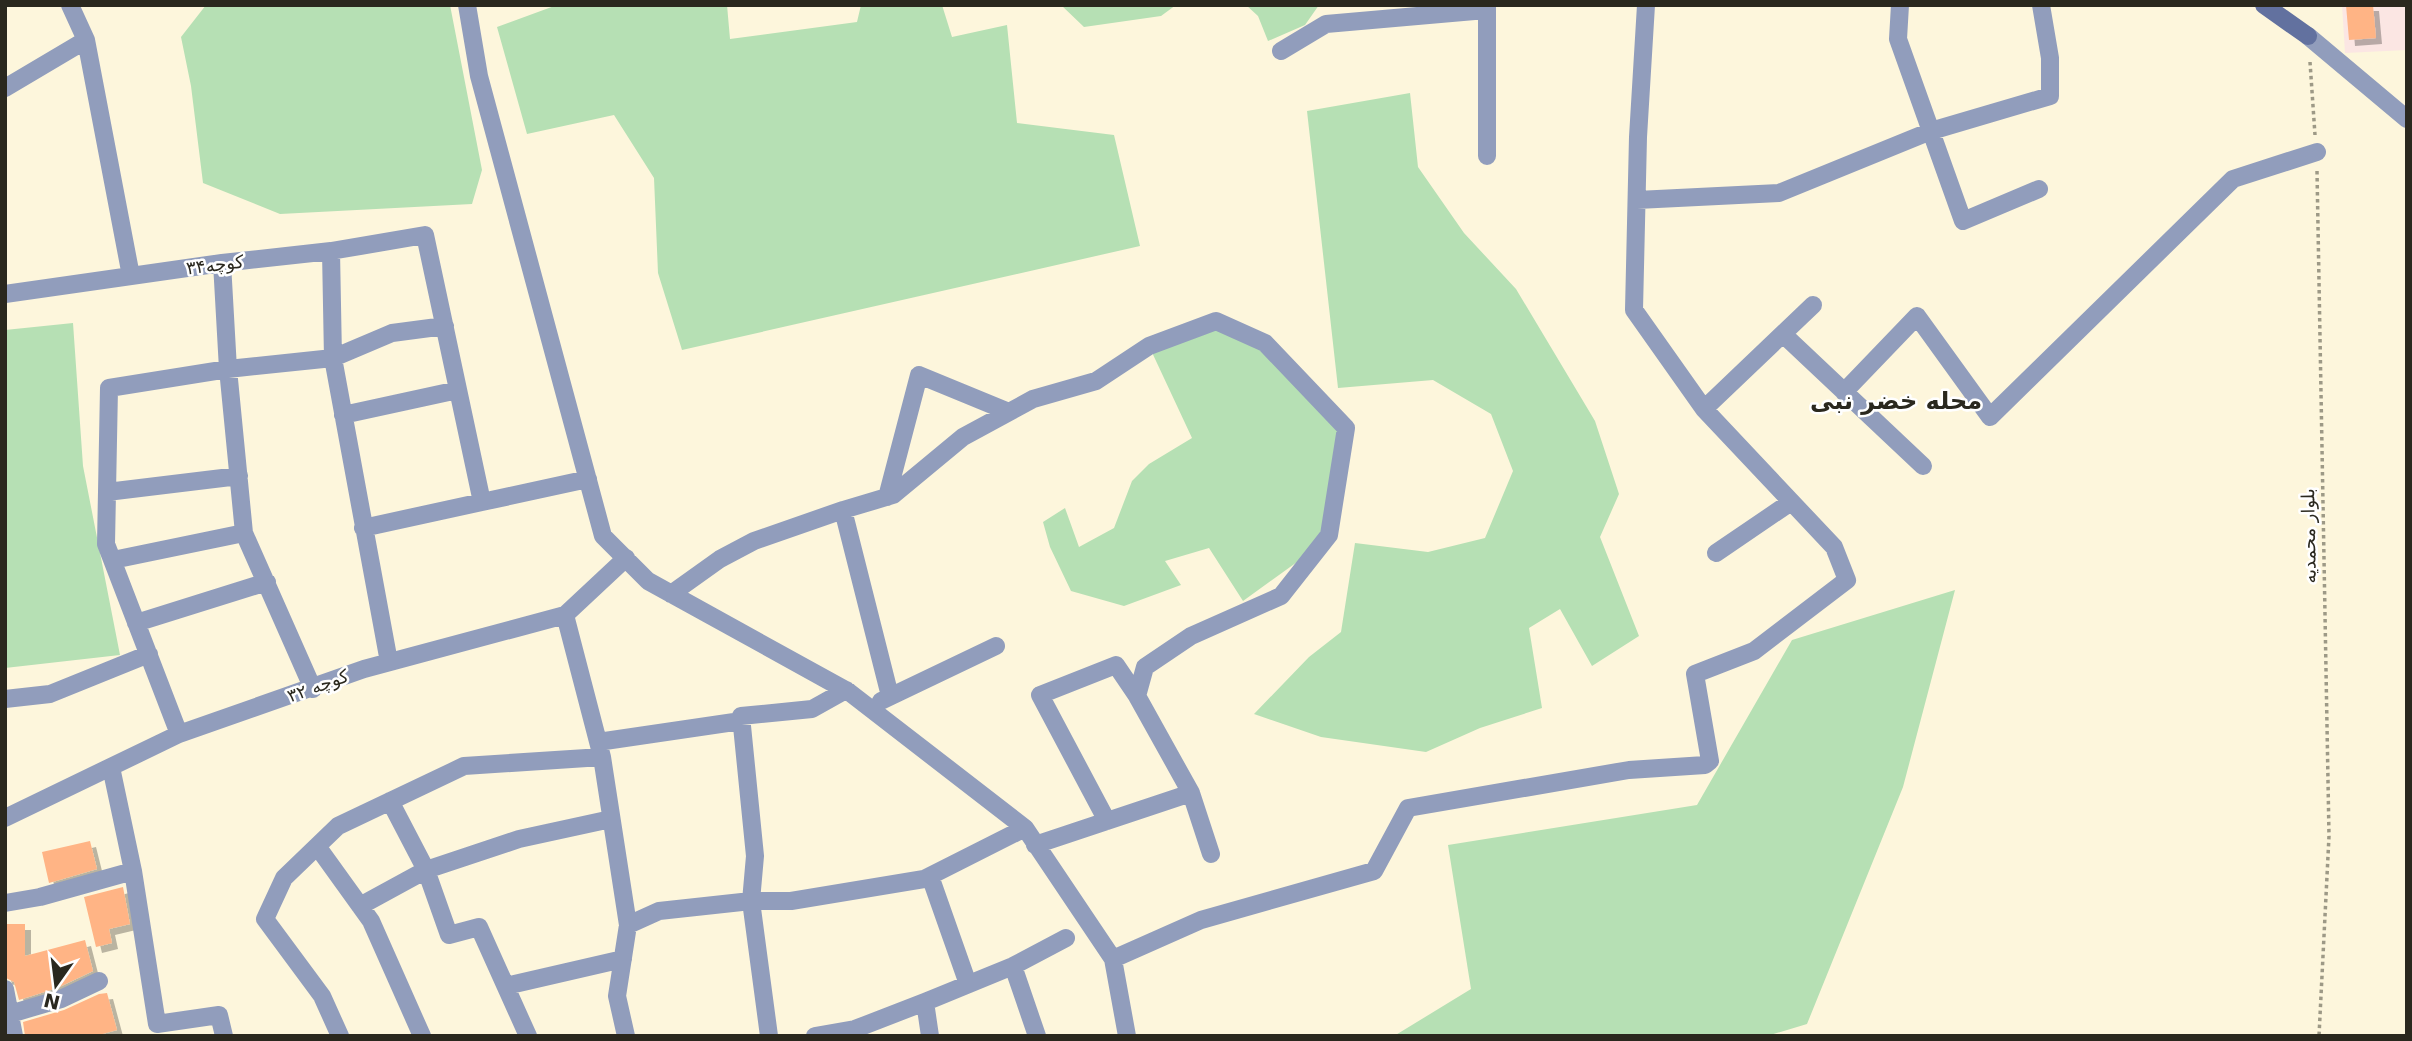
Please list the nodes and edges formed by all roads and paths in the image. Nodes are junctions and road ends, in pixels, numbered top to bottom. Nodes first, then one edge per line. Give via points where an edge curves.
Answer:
1 (70, 5) edge
2 (467, 5) edge
3 (1646, 5) edge
4 (1900, 5) edge
5 (2041, 5) edge
6 (2264, 5) edge
7 (1486, 8) edge
8 (2308, 36) junction
9 (86, 40) junction
10 (1281, 51) dead end
11 (5, 88) edge
12 (2407, 119) edge
13 (1931, 131) junction
14 (2316, 152) junction
15 (1487, 156) dead end
16 (2039, 189) dead end
17 (1637, 200) junction
18 (331, 251) junction
19 (222, 263) junction
20 (131, 276) junction
21 (5, 294) edge
22 (1813, 305) dead end
23 (445, 326) junction
24 (1783, 334) junction
25 (333, 358) junction
26 (228, 369) junction
27 (458, 390) junction
28 (1844, 392) junction
29 (1704, 409) junction
30 (1009, 412) junction
31 (343, 415) junction
32 (1923, 466) dead end
33 (239, 476) junction
34 (588, 479) junction
35 (107, 492) junction
36 (887, 497) junction
37 (482, 502) junction
38 (1791, 502) junction
39 (843, 510) junction
40 (363, 528) junction
41 (244, 533) junction
42 (1716, 553) dead end
43 (626, 558) junction
44 (113, 560) junction
45 (267, 582) junction
46 (671, 594) junction
47 (565, 615) junction
48 (136, 623) junction
49 (996, 646) dead end
50 (149, 654) junction
51 (389, 662) junction
52 (313, 689) junction
53 (846, 690) junction
54 (890, 696) junction
55 (1137, 696) junction
56 (5, 699) edge
57 (868, 707) junction
58 (741, 721) junction
59 (179, 734) junction
60 (600, 749) junction
61 (111, 767) junction
62 (1191, 793) junction
63 (390, 801) junction
64 (5, 818) edge
65 (611, 819) junction
66 (1107, 821) junction
67 (1025, 828) junction
68 (1035, 845) junction
69 (317, 846) junction
70 (1211, 853) dead end
71 (426, 870) junction
72 (133, 871) junction
73 (930, 876) junction
74 (751, 901) junction
75 (5, 903) edge
76 (360, 905) junction
77 (628, 925) junction
78 (1066, 938) dead end
79 (623, 959) junction
80 (1113, 959) junction
81 (1013, 965) junction
82 (99, 981) dead end
83 (968, 984) junction
84 (506, 986) junction
85 (5, 989) edge
86 (925, 1002) junction
87 (10, 1014) junction
88 (14, 1036) edge
89 (224, 1036) edge
90 (340, 1036) edge
91 (422, 1036) edge
92 (528, 1036) edge
93 (626, 1036) edge
94 (769, 1036) edge
95 (815, 1036) edge
96 (930, 1036) edge
97 (1037, 1036) edge
98 (1127, 1036) edge
99 (2319, 1036) edge

1 - 9 street
2 - 34 street via 479,76
3 - 17 street
4 - 13 street via 1898,39
5 - 13 street via 2050,58 2050,96
6 - 8 street
7 - 10 street via 1326,24
7 - 15 street
8 - 12 street
8 - 14 path, بلوار محمدیه
9 - 11 street
9 - 20 street
13 - 16 street via 1963,222
13 - 17 street via 1779,193
14 - 28 street via 2233,179 1990,417 1917,316
14 - 99 path, بلوار محمدیه via 2329,835
17 - 29 street via 1634,310
18 - 19 street, کوچه۳۴
18 - 23 street, کوچه۳۴ via 425,235
18 - 25 street
19 - 20 street, کوچه۳۴
19 - 26 street
20 - 21 street, کوچه۳۴
22 - 24 street
23 - 25 street via 392,333
23 - 27 street
24 - 28 street
24 - 29 street
25 - 26 street
25 - 31 street
26 - 33 street
26 - 35 street via 109,388
27 - 31 street
27 - 37 street
28 - 32 street
29 - 38 street
30 - 36 street via 963,437
30 - 36 street via 919,375
30 - 55 street via 1033,399 1096,381 1149,346 1216,321 1265,343 1346,428 1329,534 1322,544 1281,596 1191,636 1145,667
31 - 40 street
33 - 35 street
33 - 41 street
34 - 37 street
34 - 43 street via 603,536
35 - 44 street via 106,544
36 - 39 street
37 - 40 street
38 - 42 street
38 - 80 street via 1834,547 1847,580 1754,651 1695,674 1710,761 1705,765 1629,770 1408,808 1374,871 1201,920
39 - 46 street via 754,541
39 - 54 street
40 - 51 street
41 - 44 street
41 - 45 street
43 - 46 street via 648,581
43 - 47 street, کوچه ۳۲
44 - 48 street
45 - 48 street
45 - 52 street
46 - 53 street
47 - 51 street, کوچه ۳۲
47 - 60 street
48 - 50 street
49 - 54 street
50 - 56 street via 50,694
50 - 59 street
51 - 52 street, کوچه ۳۲
52 - 59 street, کوچه ۳۲
53 - 57 street
53 - 58 street via 812,709 741,716
54 - 57 street
55 - 62 street
55 - 66 street via 1116,665 1040,695
57 - 67 street
58 - 60 street
58 - 74 street via 755,856
59 - 61 street, کوچه ۳۲
60 - 63 street via 464,766
60 - 65 street
61 - 64 street, کوچه ۳۲
61 - 72 street
62 - 66 street
62 - 70 street
63 - 69 street via 338,826
63 - 71 street
65 - 71 street via 519,839
65 - 77 street
66 - 68 street
67 - 68 street
67 - 73 street
68 - 80 street
69 - 76 street
69 - 90 street via 285,878 265,919 322,996
71 - 76 street
71 - 84 street via 449,935 479,927
72 - 75 street
72 - 89 street via 157,1024 219,1015
73 - 74 street via 791,901
73 - 83 street
74 - 77 street via 659,911
74 - 94 street
76 - 91 street
77 - 79 street
78 - 81 street
79 - 84 street
79 - 93 street via 617,996
80 - 98 street
81 - 83 street
81 - 97 street
82 - 87 street via 61,999
83 - 86 street
84 - 92 street
85 - 87 street
86 - 95 street via 855,1029
86 - 96 street
87 - 88 street

